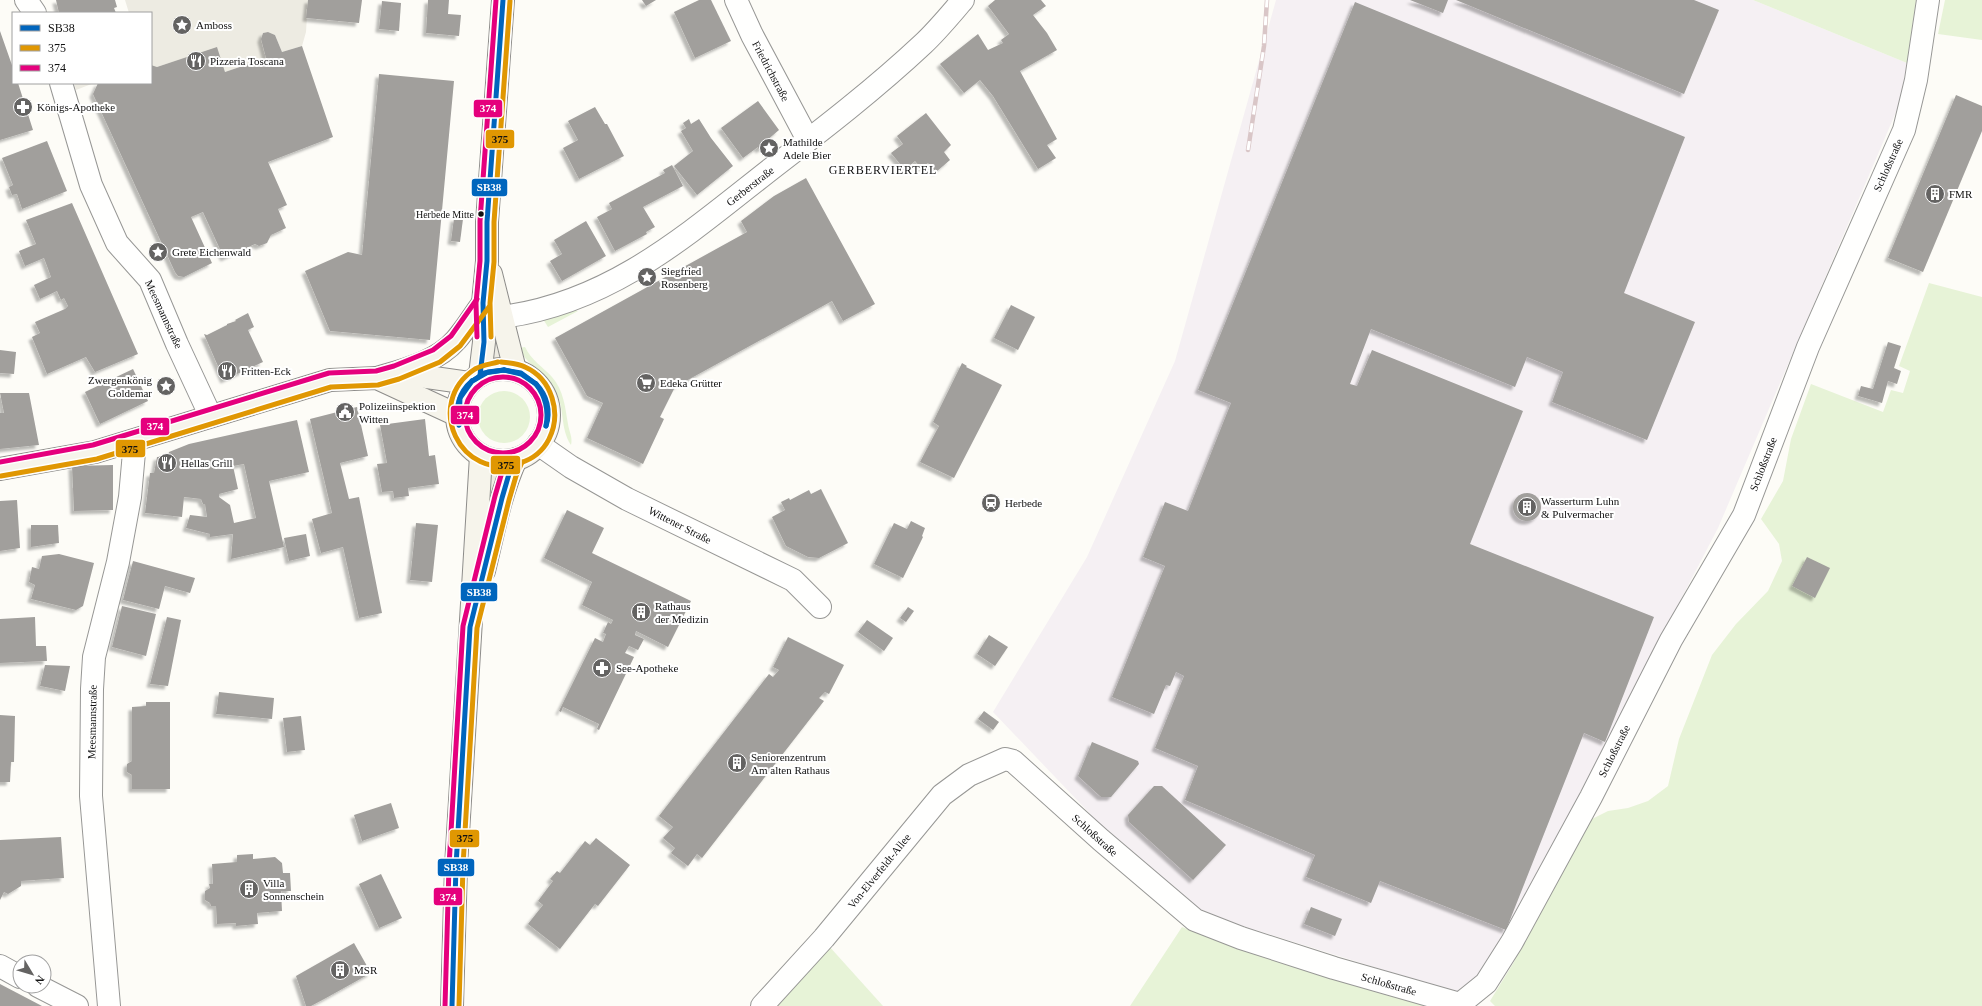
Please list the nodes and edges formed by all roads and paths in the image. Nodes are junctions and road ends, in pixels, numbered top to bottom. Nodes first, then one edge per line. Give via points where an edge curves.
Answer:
1 (26, 0) edge
2 (503, 0) edge
3 (736, 0) edge
4 (963, 0) edge
5 (1928, 0) edge
6 (34, 12) edge
7 (61, 84) edge
8 (808, 140) junction
9 (487, 261) junction
10 (483, 303) junction
11 (502, 317) junction
12 (515, 370) junction
13 (387, 375) junction
14 (474, 379) junction
15 (210, 415) junction
16 (457, 415) junction
17 (134, 441) junction
18 (538, 444) junction
19 (481, 456) junction
20 (516, 459) junction
21 (0, 469) edge
22 (820, 607) dead end
23 (470, 627) junction
24 (1013, 761) joint
25 (0, 966) edge
26 (12, 973) edge
27 (52, 993) edge
28 (76, 1006) edge
29 (109, 1006) edge
30 (452, 1006) edge
31 (762, 1006) edge

1 - 6 street
2 - 9 main road
3 - 8 street, Friedrichstraße
4 - 8 street, Gerberstraße via 923,44
5 - 24 street, Schloßstraße via 1916,80 1904,130 1808,347 1744,515 1671,640 1591,797 1512,942 1486,983 1460,1004 1334,968 1195,920 1154,887
7 - 15 street, Meesmannstraße via 91,185 117,244 150,280
8 - 11 street, Gerberstraße via 648,263 591,293 527,314
9 - 10 main road
9 - 11 main road
10 - 13 main road via 456,341 437,356
10 - 14 main road via 483,364
11 - 12 main road
12 - 14 main road via 500,369
12 - 18 main road via 529,377 540,387 546,401 548,416 545,431
13 - 14 main road
13 - 15 main road via 330,380
13 - 16 main road
14 - 16 main road via 460,396
15 - 17 main road
16 - 19 main road via 462,437 470,448
17 - 21 main road via 95,452
17 - 29 street, Meesmannstraße via 130,498 118,562 94,657 92,688 91,796
18 - 20 main road
18 - 22 street, Wittener Straße via 571,467 627,499 793,580
19 - 20 main road via 498,460
19 - 23 main road
20 - 23 main road via 502,498
23 - 30 main road
24 - 31 street, Von-Elverfeldt-Allee via 1005,759 969,775 942,795 824,938
25 - 26 street
27 - 28 street

